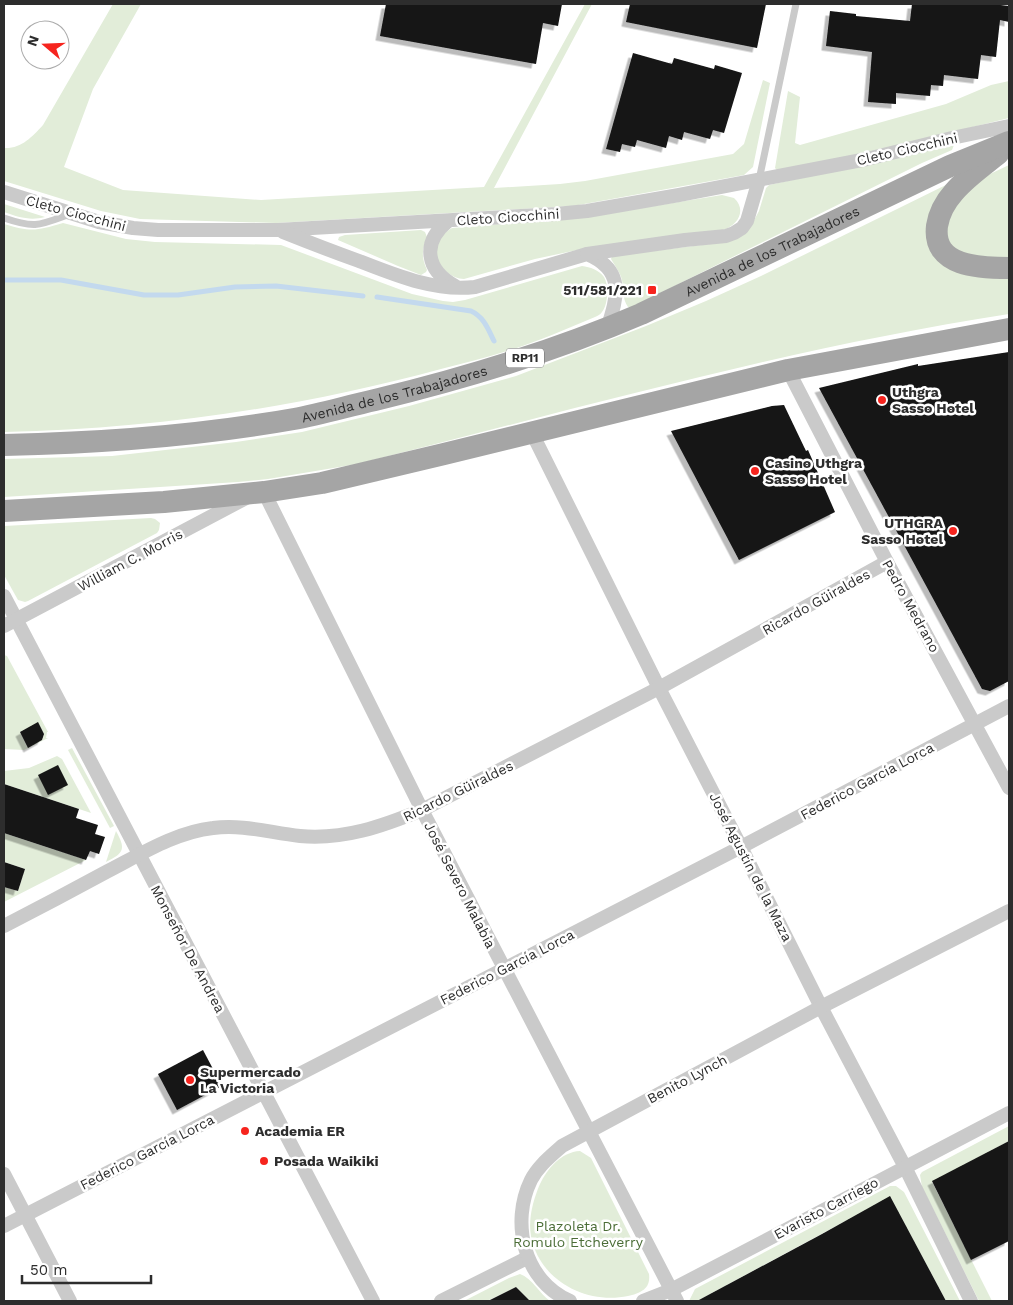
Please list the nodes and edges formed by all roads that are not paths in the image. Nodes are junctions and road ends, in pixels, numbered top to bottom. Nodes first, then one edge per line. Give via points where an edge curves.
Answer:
1 (796, 4) edge
2 (1009, 126) edge
3 (1009, 142) edge
4 (1009, 146) edge
5 (760, 180) junction
6 (4, 192) edge
7 (72, 214) junction
8 (4, 218) edge
9 (448, 221) junction
10 (278, 230) junction
11 (587, 254) junction
12 (1009, 268) edge
13 (460, 289) junction
14 (607, 329) junction
15 (1009, 329) edge
16 (788, 370) junction
17 (532, 433) junction
18 (4, 445) edge
19 (260, 492) junction
20 (4, 511) edge
21 (887, 562) junction
22 (4, 596) edge
23 (10, 623) edge
24 (659, 688) junction
25 (1009, 706) edge
26 (976, 723) junction
27 (1009, 788) edge
28 (422, 810) junction
29 (741, 847) junction
30 (139, 855) junction
31 (1009, 911) edge
32 (4, 926) edge
33 (503, 969) junction
34 (821, 1007) junction
35 (263, 1092) junction
36 (1009, 1113) edge
37 (588, 1133) junction
38 (905, 1167) junction
39 (4, 1174) edge
40 (24, 1215) junction
41 (4, 1226) edge
42 (527, 1258) junction
43 (674, 1296) edge
44 (70, 1301) edge
45 (373, 1301) edge
46 (441, 1301) edge
47 (570, 1301) edge
48 (642, 1301) edge
49 (971, 1301) edge

1 - 5 lane
2 - 5 street, Cleto Ciocchini
3 - 14 main road, Avenida de los Trabajadores / RP11 via 950,166
4 - 12 main road via 953,192 942,212 937,233 938,242 949,258 970,265
5 - 9 street, Cleto Ciocchini via 572,213
5 - 11 street via 747,221 734,233
6 - 7 street, Cleto Ciocchini
7 - 8 lane via 40,225 25,226
7 - 10 street, Cleto Ciocchini via 98,222 158,230
9 - 10 street, Cleto Ciocchini
9 - 13 street via 435,235 430,255 441,277
10 - 13 street via 401,277
11 - 13 street
11 - 14 street via 603,263 614,276 615,304
14 - 18 main road, Avenida de los Trabajadores / RP11 via 498,368 300,418 152,438
15 - 16 main road
16 - 17 main road
16 - 21 street, Pedro Medrano
17 - 19 main road via 358,475
17 - 24 street, José Agustín de la Maza
19 - 20 main road via 164,502
19 - 23 street, William C. Morris
19 - 28 street, José Severo Malabia
21 - 24 street, Ricardo Güiraldes
21 - 26 street, Pedro Medrano
22 - 23 street, Monseñor De Andrea
23 - 30 street, Monseñor De Andrea
24 - 28 street, Ricardo Güiraldes
24 - 29 street, José Agustín de la Maza
25 - 26 street, Federico García Lorca
26 - 27 street, Pedro Medrano
26 - 29 street, Federico García Lorca
28 - 30 street, Ricardo Güiraldes via 358,833 333,836 302,836 252,828 213,828 170,840
28 - 33 street, José Severo Malabia
29 - 33 street, Federico García Lorca
29 - 34 street, José Agustín de la Maza
30 - 32 street, Ricardo Güiraldes
30 - 35 street, Monseñor De Andrea
31 - 34 street, Benito Lynch
33 - 35 street, Federico García Lorca
33 - 37 street, José Severo Malabia
34 - 37 street, Benito Lynch
34 - 38 street, José Agustín de la Maza
35 - 40 street, Federico García Lorca
35 - 45 street, Monseñor De Andrea
36 - 38 street, Evaristo Carriego
37 - 42 street, Benito Lynch via 562,1146 532,1178 521,1216
37 - 43 street, José Severo Malabia
38 - 43 street, Evaristo Carriego
38 - 49 street, José Agustín de la Maza
39 - 40 street
40 - 41 street, Federico García Lorca
40 - 44 street
42 - 46 street
42 - 47 street via 549,1288
43 - 48 street, Evaristo Carriego

